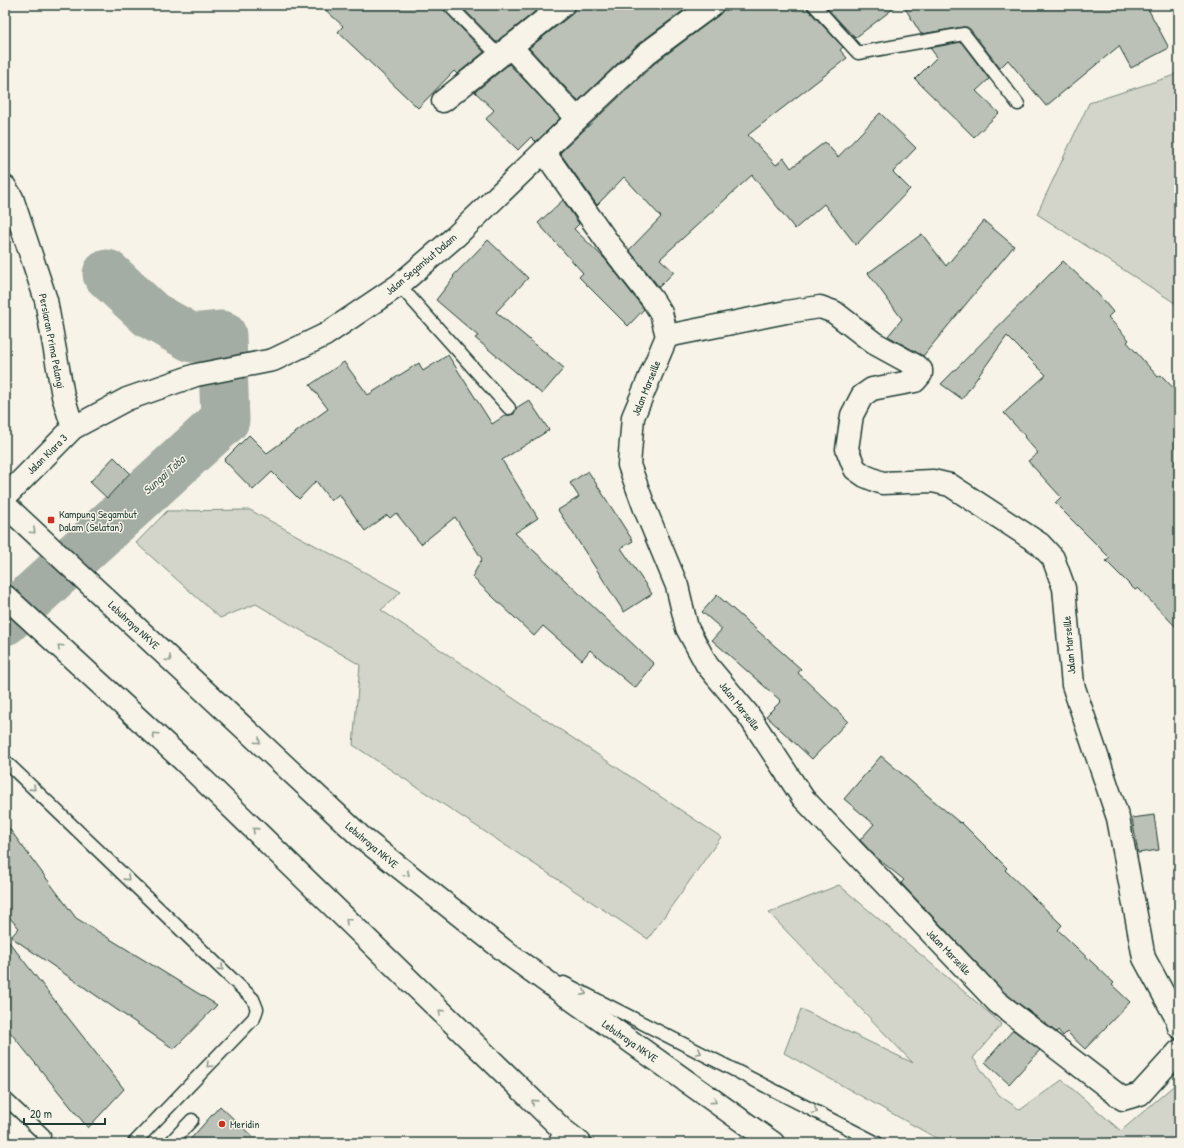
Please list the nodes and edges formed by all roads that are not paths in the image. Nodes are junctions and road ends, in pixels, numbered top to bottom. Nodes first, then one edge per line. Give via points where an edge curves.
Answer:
1 (450, 5) edge
2 (563, 5) edge
3 (712, 5) edge
4 (814, 5) edge
5 (504, 51) junction
6 (443, 100) dead end
7 (1018, 104) dead end
8 (577, 119) junction
9 (544, 152) junction
10 (5, 187) edge
11 (399, 285) junction
12 (667, 336) junction
13 (509, 408) dead end
14 (72, 428) junction
15 (5, 497) edge
16 (5, 505) edge
17 (5, 596) edge
18 (5, 761) edge
19 (511, 956) junction
20 (1179, 1028) edge
21 (1179, 1051) edge
22 (5, 1098) edge
23 (192, 1120) dead end
24 (558, 1136) edge
25 (43, 1143) edge
26 (134, 1143) edge
27 (170, 1143) edge
28 (580, 1143) edge
29 (773, 1143) edge
30 (877, 1143) edge

1 - 5 lane
2 - 5 main road
3 - 8 main road, Jalan Segambut Dalam via 647,53
4 - 7 lane via 858,52 964,34
5 - 6 main road
5 - 8 main road
8 - 9 main road, Jalan Segambut Dalam
9 - 11 main road, Jalan Segambut Dalam via 456,236
9 - 12 main road via 609,244 652,299 661,313
10 - 14 main road, Persiaran Prima Pelangi via 12,198 46,300 63,396
11 - 13 lane
11 - 14 main road, Jalan Segambut Dalam via 325,335 273,360 196,375 127,399
12 - 20 main road, Jalan Marseille via 820,307 834,312 874,343 921,370 921,374 914,381 872,389 862,396 852,415 847,449 855,469 882,483 933,481 950,485 1040,544 1053,558 1064,588 1073,685 1118,818 1144,958 1177,1019
12 - 21 main road, Jalan Marseille via 633,417 629,465 677,586 686,628 707,665 747,713 803,798 997,1002 1123,1098 1140,1094
14 - 15 main road, Jalan Kiara 3
16 -> 19 main road, Lebuhraya NKVE via 360,836
24 -> 17 main road via 184,761
18 -> 26 lane via 253,999 257,1008 254,1018
19 -> 29 main road, Lebuhraya NKVE
19 -> 30 lane
22 - 25 lane via 44,1135
23 - 27 lane
24 - 28 main road

